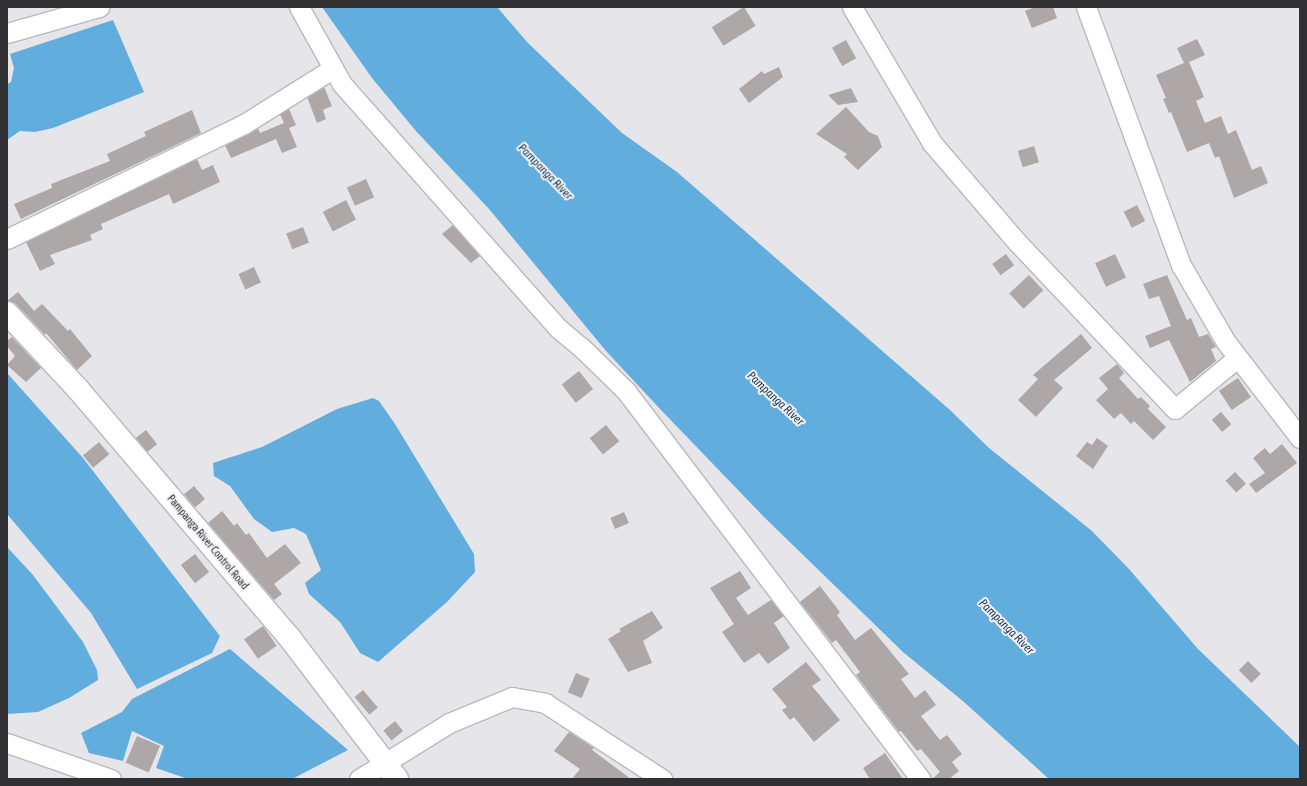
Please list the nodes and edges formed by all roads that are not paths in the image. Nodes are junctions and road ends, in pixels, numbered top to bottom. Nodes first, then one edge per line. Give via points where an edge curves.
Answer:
1 (99, 7) edge
2 (299, 7) edge
3 (852, 7) edge
4 (1086, 7) edge
5 (7, 33) edge
6 (332, 69) junction
7 (7, 239) edge
8 (7, 313) edge
9 (1237, 358) junction
10 (1300, 438) edge
11 (7, 743) edge
12 (392, 771) edge
13 (111, 779) edge
14 (359, 779) edge
15 (662, 779) edge
16 (921, 779) edge

1 - 5 street
2 - 6 street
3 - 9 street via 932,143 1017,242 1175,409
4 - 9 street via 1181,265
6 - 7 street via 244,124
6 - 16 street via 558,328 626,391
8 - 12 main road, Pampanga River Control Road via 77,388 284,631
9 - 10 street
11 - 13 street
12 - 14 street
12 - 15 street via 449,723 512,697 545,702

